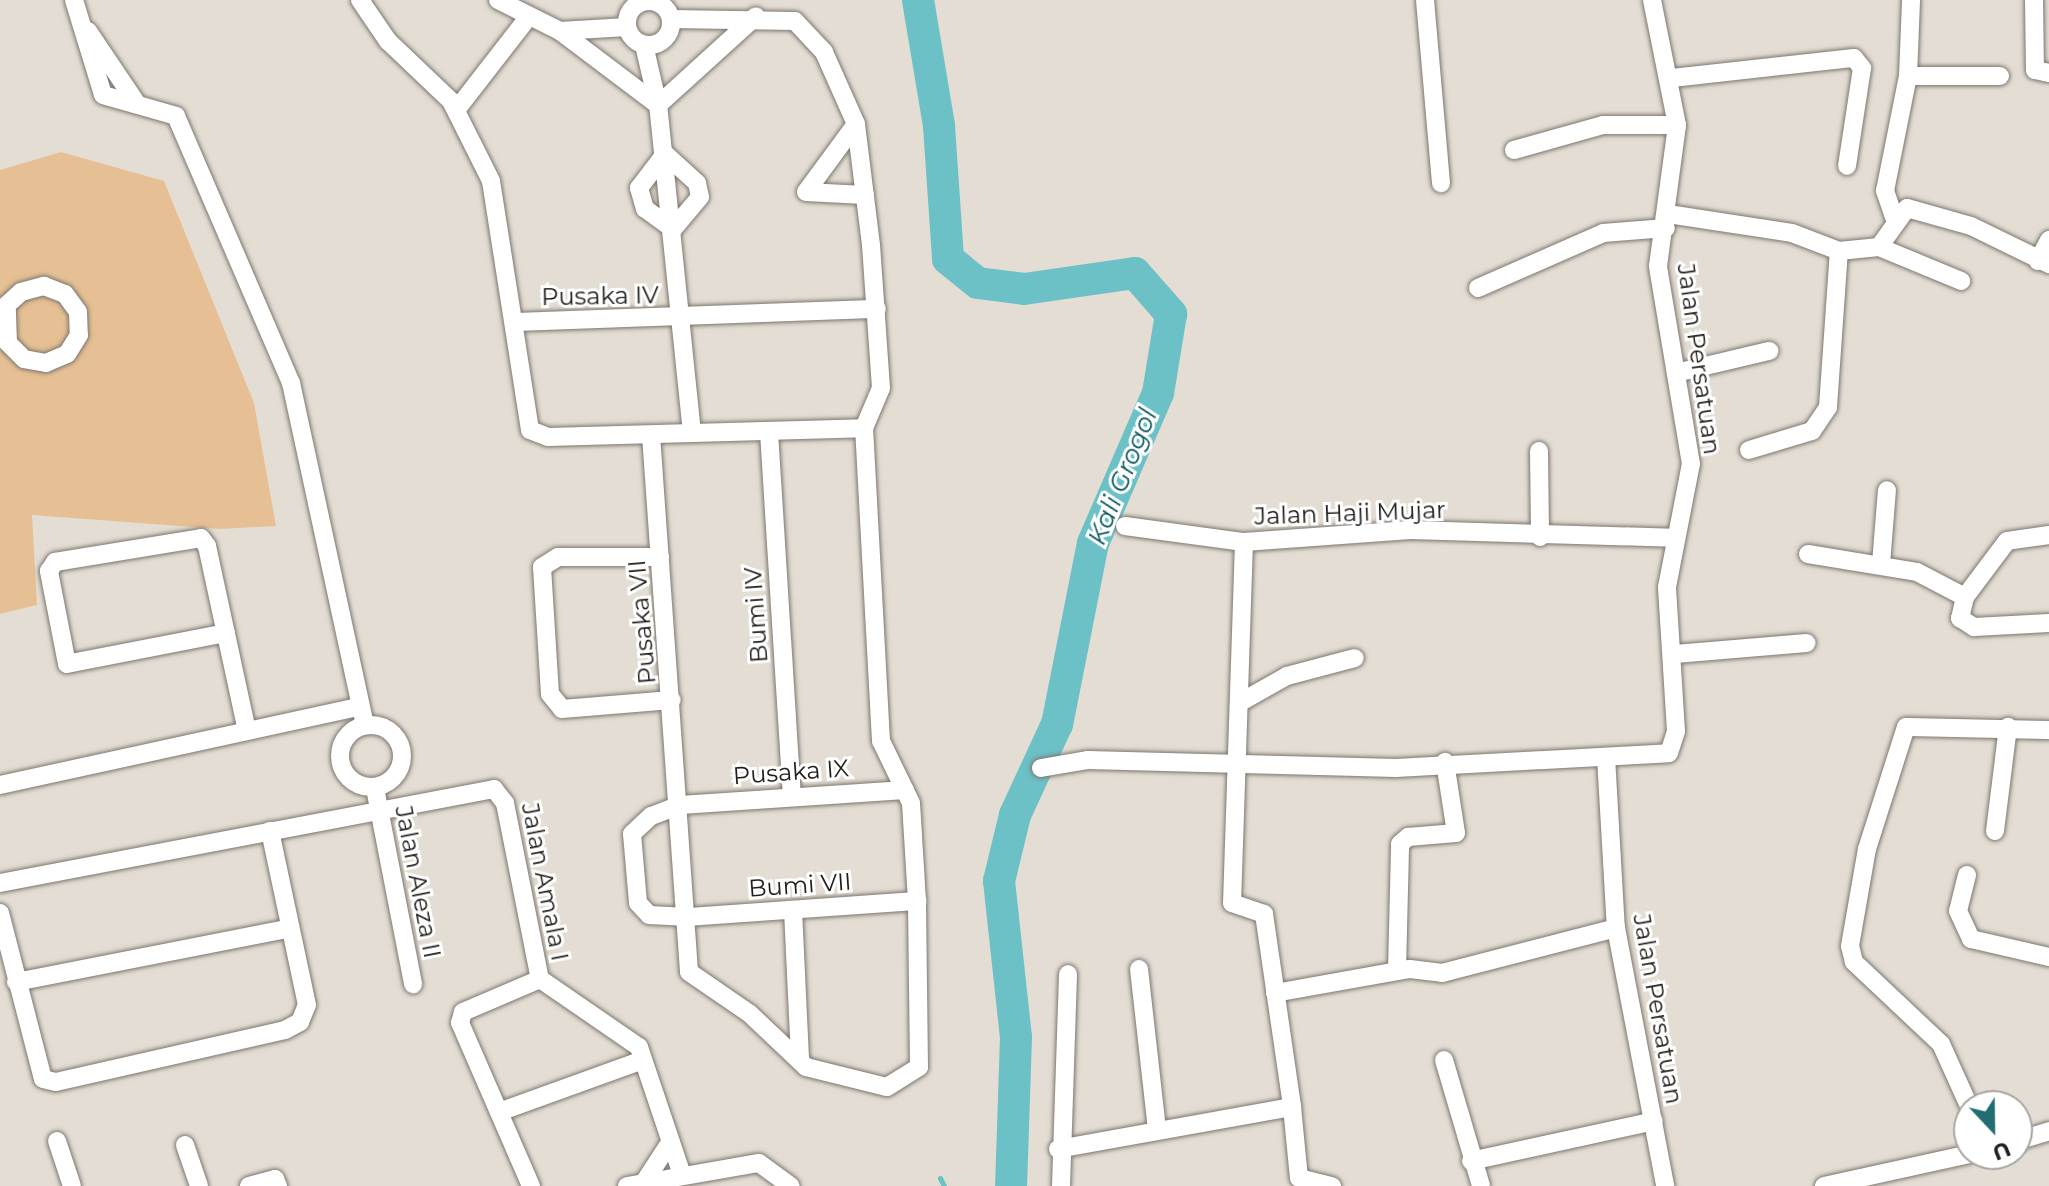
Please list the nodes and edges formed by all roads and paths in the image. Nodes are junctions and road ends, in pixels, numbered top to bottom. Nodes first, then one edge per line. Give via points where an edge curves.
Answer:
1 (74, 0) edge
2 (360, 0) edge
3 (498, 0) edge
4 (1425, 0) edge
5 (1652, 0) edge
6 (1911, 0) edge
7 (2034, 0) edge
8 (643, 2) edge
9 (756, 16) junction
10 (520, 17) junction
11 (672, 19) junction
12 (627, 27) junction
13 (86, 29) junction
14 (560, 31) junction
15 (644, 45) junction
16 (2049, 73) edge
17 (1908, 76) junction
18 (2000, 76) dead end
19 (1672, 78) junction
20 (137, 104) junction
21 (454, 105) junction
22 (658, 105) junction
23 (856, 124) junction
24 (1677, 125) junction
25 (1514, 150) dead end
26 (665, 154) junction
27 (1847, 166) dead end
28 (1441, 183) dead end
29 (865, 195) junction
30 (1894, 217) junction
31 (1667, 221) junction
32 (673, 229) junction
33 (2049, 240) edge
34 (1879, 247) junction
35 (1839, 251) junction
36 (2044, 262) edge
37 (1961, 281) dead end
38 (1478, 288) dead end
39 (877, 309) junction
40 (3, 310) edge
41 (682, 318) junction
42 (518, 322) junction
43 (4, 343) edge
44 (1769, 351) dead end
45 (1676, 373) junction
46 (864, 428) junction
47 (769, 432) junction
48 (692, 433) junction
49 (651, 435) junction
50 (1749, 450) dead end
51 (1539, 451) dead end
52 (1887, 490) dead end
53 (1125, 526) dead end
54 (2049, 535) edge
55 (1540, 537) junction
56 (1673, 538) junction
57 (1244, 542) junction
58 (1808, 554) dead end
59 (660, 557) junction
60 (1881, 564) junction
61 (1965, 597) junction
62 (2049, 623) edge
63 (226, 633) junction
64 (1807, 643) dead end
65 (1675, 654) junction
66 (1355, 658) dead end
67 (672, 700) junction
68 (1239, 703) junction
69 (357, 707) junction
70 (365, 725) junction
71 (2008, 727) junction
72 (2049, 730) edge
73 (247, 731) junction
74 (1606, 757) junction
75 (1445, 762) junction
76 (1238, 767) junction
77 (1041, 768) dead end
78 (0, 785) edge
79 (375, 788) junction
80 (905, 790) junction
81 (792, 794) junction
82 (680, 805) junction
83 (379, 807) junction
84 (270, 831) junction
85 (1995, 831) dead end
86 (1967, 875) dead end
87 (0, 883) edge
88 (917, 901) junction
89 (793, 910) junction
90 (0, 913) edge
91 (688, 917) junction
92 (290, 928) junction
93 (1616, 928) junction
94 (2049, 957) edge
95 (1139, 969) dead end
96 (1397, 971) junction
97 (1068, 974) dead end
98 (540, 979) junction
99 (16, 982) junction
100 (413, 984) dead end
101 (1275, 993) junction
102 (643, 1060) junction
103 (800, 1060) junction
104 (1444, 1060) dead end
105 (1962, 1090) edge
106 (1292, 1107) junction
107 (499, 1112) junction
108 (1654, 1121) junction
109 (1157, 1130) junction
110 (57, 1141) dead end
111 (669, 1144) junction
112 (185, 1145) dead end
113 (1058, 1149) junction
114 (1953, 1158) edge
115 (1471, 1161) junction
116 (681, 1172) junction
117 (636, 1184) edge
118 (72, 1186) edge
119 (199, 1186) edge
120 (249, 1186) edge
121 (278, 1186) edge
122 (531, 1186) edge
123 (791, 1186) edge
124 (1061, 1186) edge
125 (1332, 1186) edge
126 (1481, 1186) edge
127 (1665, 1186) edge
128 (1824, 1186) edge

1 - 13 street
2 - 21 street via 388,41
3 - 10 street
4 - 28 street
5 - 19 street, Jalan Persatuan
6 - 17 street
7 - 16 street via 2035,70
8 - 11 street
8 - 12 street
9 - 11 street
9 - 22 street
9 - 23 street via 795,21 808,32
10 - 14 street
10 - 21 street
11 - 15 street via 662,42
12 - 14 street
12 - 15 street
13 - 20 street
13 - 20 street via 93,80 103,95
14 - 22 street
15 - 22 street
17 - 18 street
17 - 30 street via 1885,191
19 - 24 street, Jalan Persatuan
19 - 27 street via 1854,58 1862,68
20 - 69 street via 176,116 291,383
21 - 42 street via 491,181
22 - 26 street
23 - 29 street
23 - 29 street via 806,192
24 - 25 street via 1578,129
24 - 31 street, Jalan Persatuan
26 - 32 street
26 - 32 street via 639,188 645,209
26 - 32 street via 697,183 700,197
29 - 39 street
30 - 34 street
30 - 36 street via 1907,208 1971,226
31 - 35 street via 1792,233
31 - 38 street via 1603,233
31 - 45 street, Jalan Persatuan via 1658,266
32 - 41 street
33 - 36 street
34 - 35 street
34 - 37 street
35 - 50 street via 1828,407 1812,431
39 - 41 street, Pusaka IV
39 - 46 street via 881,388
40 - 43 street
40 - 43 street via 21,292 44,286 65,294 78,312 79,335 67,354 46,363 24,359
41 - 42 street, Pusaka IV
41 - 48 street
42 - 49 street via 530,430 548,437
44 - 45 street
45 - 56 street, Jalan Persatuan via 1691,464
46 - 47 street
46 - 80 street via 881,741
47 - 48 street
47 - 81 street, Bumi IV
48 - 49 street
49 - 59 street, Pusaka VII
51 - 55 street
52 - 60 street
53 - 57 street, Jalan Haji Mujar
54 - 61 street via 2007,541
55 - 56 street, Jalan Haji Mujar
55 - 57 street, Jalan Haji Mujar via 1411,530
56 - 65 street, Jalan Persatuan via 1667,587
57 - 68 street
58 - 60 street
59 - 67 street, Pusaka VII
59 - 67 street via 558,557 542,567 550,694 562,709
60 - 61 street
61 - 62 street via 1960,618 1974,627
63 - 63 street via 67,664 49,571 55,562 201,538
63 - 73 street
64 - 65 street
65 - 74 street, Jalan Persatuan via 1669,753
66 - 68 street via 1287,676
67 - 82 street, Pusaka VII
68 - 76 street
69 - 70 street
69 - 73 street
70 - 79 street via 343,741 341,767 360,786
70 - 79 street via 392,733 401,745 397,774
71 - 72 street
71 - 85 street
71 - 105 street via 1906,727 1867,849 1850,946 1854,962 1941,1044
73 - 78 street
74 - 75 street
74 - 93 street, Jalan Persatuan
75 - 76 street
75 - 96 street via 1456,833 1408,837 1400,844
76 - 77 street via 1088,760
76 - 101 street via 1232,903 1264,914
79 - 83 street, Jalan Aleza II
80 - 81 street, Pusaka IX
80 - 88 street
81 - 82 street, Pusaka IX
82 - 91 street, Pusaka VII
82 - 91 street, Pusaka IX via 638,823 632,834 638,903 649,915
83 - 84 street
83 - 98 street, Jalan Amala I via 478,787 502,795
83 - 100 street, Jalan Aleza II
84 - 87 street
84 - 92 street
86 - 94 street via 1958,911 1971,939
88 - 89 street, Bumi VII
88 - 103 street via 919,1067 887,1087 815,1072
89 - 91 street, Bumi VII
89 - 103 street
90 - 99 street
91 - 103 street, Pusaka VII via 691,978 750,1014
92 - 99 street
92 - 99 street via 307,1005 300,1022 56,1082 38,1072
93 - 96 street via 1442,973
93 - 108 street, Jalan Persatuan
95 - 109 street
96 - 101 street
97 - 113 street
98 - 102 street, Jalan Amala I via 630,1036
98 - 107 street via 463,1012 460,1023
101 - 106 street
102 - 107 street
102 - 111 street, Jalan Amala I
104 - 115 street
106 - 109 street
106 - 125 street via 1299,1178
107 - 122 street
108 - 115 street
108 - 127 street, Jalan Persatuan
109 - 113 street
110 - 118 street
111 - 116 street, Jalan Amala I
111 - 117 street
112 - 119 street
113 - 124 street
114 - 128 street
115 - 126 street
116 - 117 street
116 - 123 street via 759,1163
120 - 121 street via 275,1179

